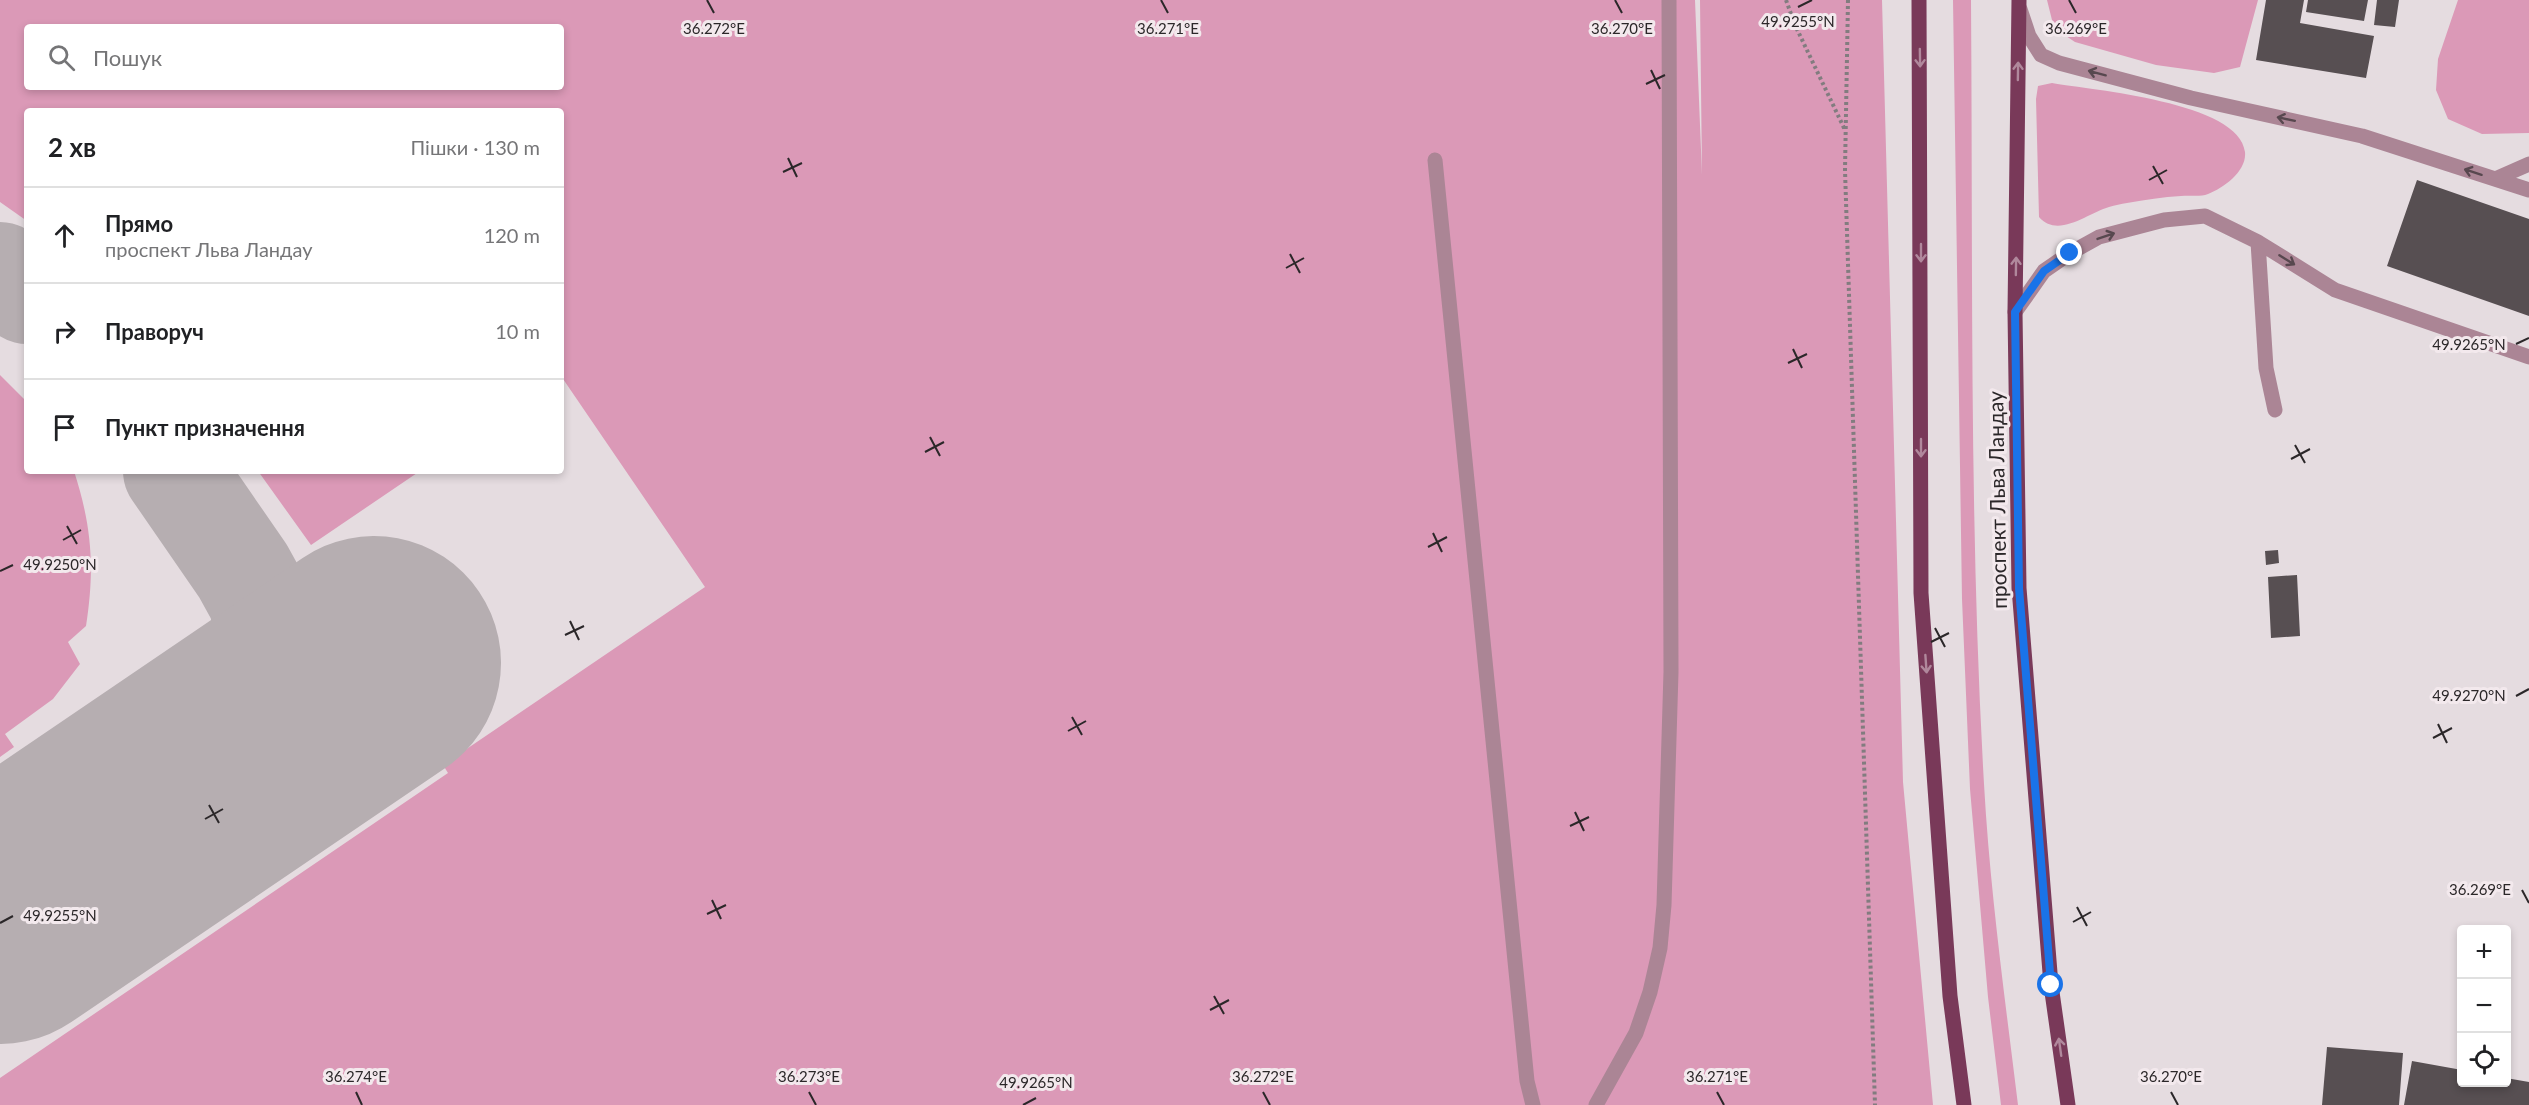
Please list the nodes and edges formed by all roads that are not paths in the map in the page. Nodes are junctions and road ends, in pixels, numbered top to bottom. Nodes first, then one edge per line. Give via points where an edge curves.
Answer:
1 (1669, 0) edge
2 (1919, 0) edge
3 (2019, 1) edge
4 (1435, 160) dead end
5 (2529, 164) edge
6 (2495, 179) junction
7 (2529, 190) edge
8 (2258, 242) junction
9 (2015, 312) junction
10 (2529, 357) edge
11 (2275, 410) dead end
12 (1533, 1105) edge
13 (1596, 1105) edge
14 (1964, 1105) edge
15 (2068, 1105) edge

1 - 13 lane via 1671,672 1664,905 1650,992 1636,1033
2 -> 14 main road via 1920,593 1950,996
6 -> 3 lane via 2362,136 2191,98 2059,63 2041,55 2029,36
9 -> 3 main road, проспект Льва Ландау
4 - 12 lane via 1527,1081
5 - 6 lane
6 - 7 lane
9 -> 8 lane via 2044,271 2099,237 2164,220 2205,216
8 -> 10 lane via 2334,290
8 - 11 lane via 2266,368
15 -> 9 main road, проспект Льва Ландау via 2051,985 2019,588

